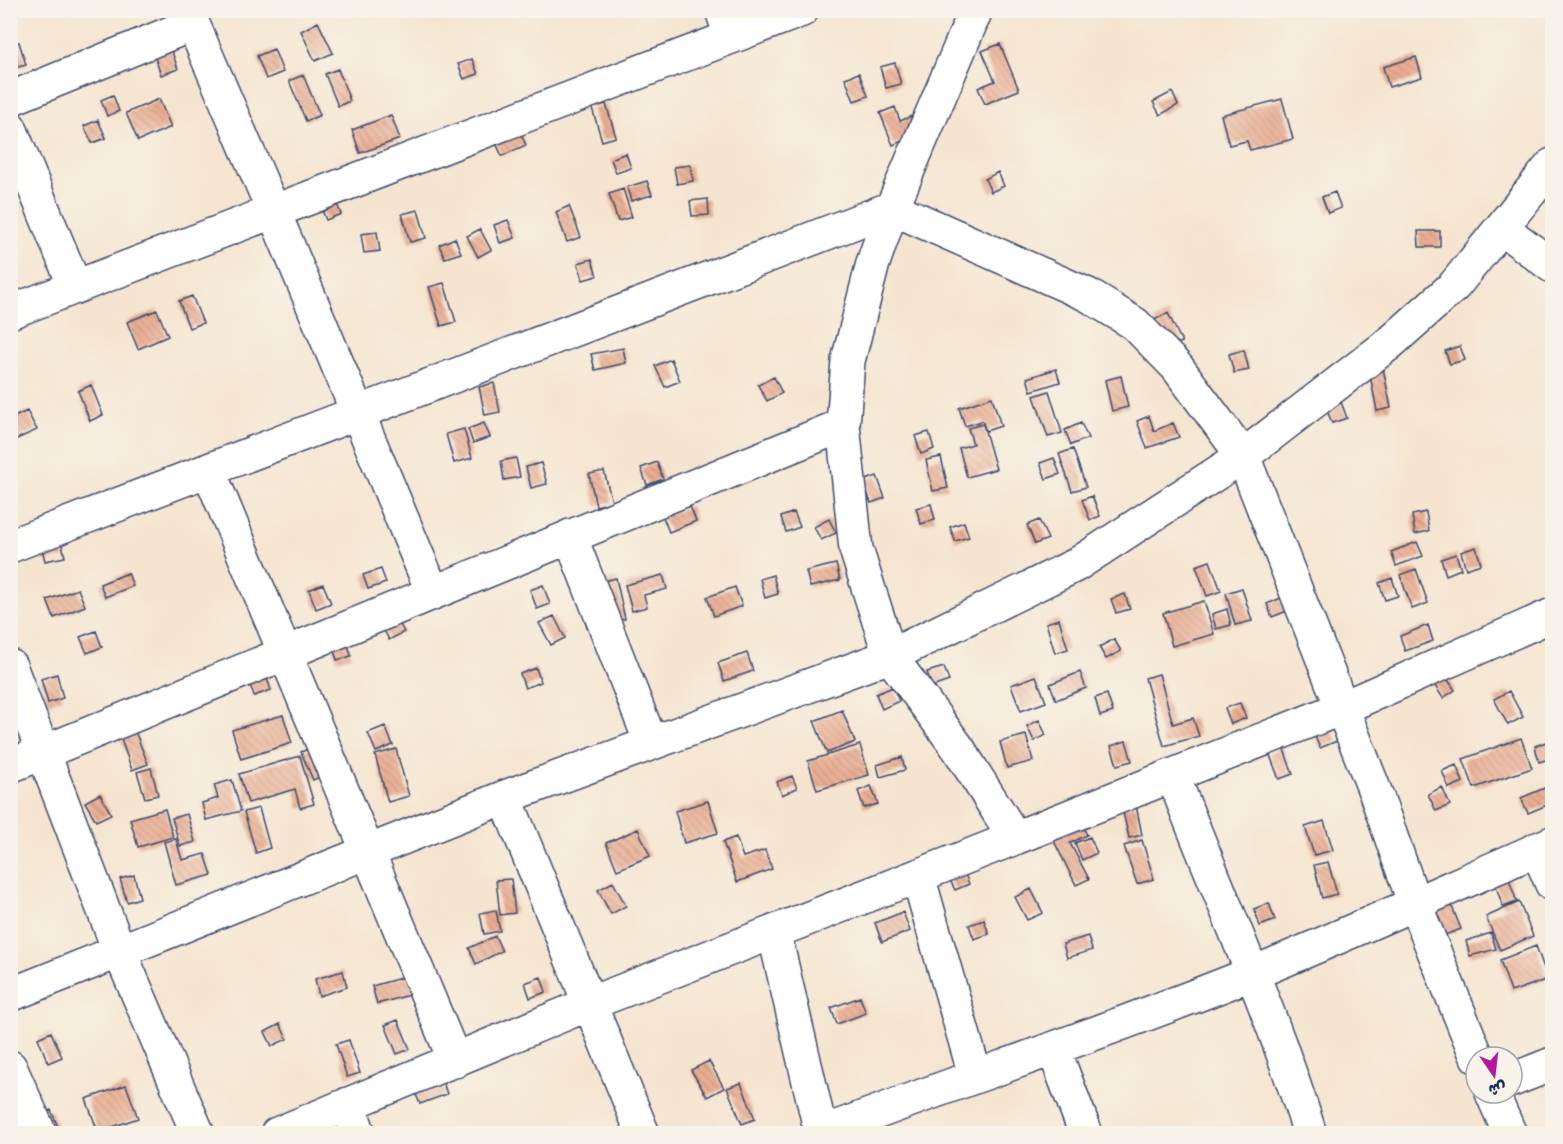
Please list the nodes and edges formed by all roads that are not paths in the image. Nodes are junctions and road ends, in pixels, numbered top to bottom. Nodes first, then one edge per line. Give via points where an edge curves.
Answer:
1 (802, 10) edge
2 (976, 10) edge
3 (190, 17) edge
4 (727, 23) edge
5 (10, 99) edge
6 (10, 128) edge
7 (1552, 165) edge
8 (892, 208) junction
9 (273, 210) junction
10 (1503, 229) junction
11 (1552, 266) edge
12 (75, 287) junction
13 (10, 312) edge
14 (357, 414) junction
15 (843, 425) junction
16 (1243, 456) junction
17 (209, 471) junction
18 (570, 536) junction
19 (10, 546) edge
20 (433, 593) junction
21 (1552, 615) edge
22 (285, 654) junction
23 (890, 656) junction
24 (10, 666) edge
25 (1342, 708) junction
26 (651, 743) junction
27 (44, 753) junction
28 (10, 766) edge
29 (1173, 776) junction
30 (505, 797) junction
31 (1015, 838) junction
32 (1545, 846) edge
33 (366, 852) junction
34 (918, 876) junction
35 (1552, 884) edge
36 (1414, 902) junction
37 (774, 932) junction
38 (119, 950) junction
39 (1253, 973) junction
40 (10, 995) edge
41 (591, 1003) junction
42 (1472, 1045) edge
43 (1054, 1050) junction
44 (455, 1061) junction
45 (1552, 1064) edge
46 (10, 1067) edge
47 (1524, 1075) edge
48 (975, 1076) junction
49 (1497, 1105) edge
50 (353, 1119) edge
51 (820, 1133) edge
52 (40, 1134) edge
53 (198, 1134) edge
54 (277, 1134) edge
55 (643, 1134) edge
56 (1086, 1134) edge
57 (1310, 1134) edge
58 (1510, 1134) edge

1 - 4 street
2 - 8 street
3 - 5 street
3 - 9 street
4 - 9 street
6 - 12 street
7 - 10 street
8 - 14 street
8 - 15 street via 873,263 848,361
8 - 16 street via 1088,295 1135,324 1177,367
9 - 12 street
9 - 14 street
10 - 11 street
10 - 16 street via 1454,286 1390,343
12 - 13 street
14 - 17 street
14 - 20 street
15 - 18 street
15 - 23 street via 856,549
16 - 23 street via 1076,565
16 - 25 street
17 - 19 street
17 - 22 street
18 - 20 street
18 - 26 street
20 - 22 street
21 - 25 street
22 - 27 street
22 - 33 street
23 - 26 street
23 - 31 street via 958,748
24 - 27 street
25 - 29 street
25 - 36 street
26 - 30 street
27 - 28 street
27 - 38 street
29 - 31 street
29 - 39 street
30 - 33 street
30 - 41 street
31 - 34 street
32 - 35 street
32 - 36 street
33 - 38 street
33 - 44 street
34 - 37 street
34 - 48 street
36 - 39 street
36 - 42 street
37 - 41 street
37 - 51 street
38 - 40 street
38 - 53 street
39 - 43 street
39 - 57 street via 1292,1073
41 - 44 street
41 - 55 street
43 - 48 street
43 - 56 street
44 - 50 street
45 - 47 street
46 - 52 street
48 - 51 street
49 - 58 street
50 - 54 street

